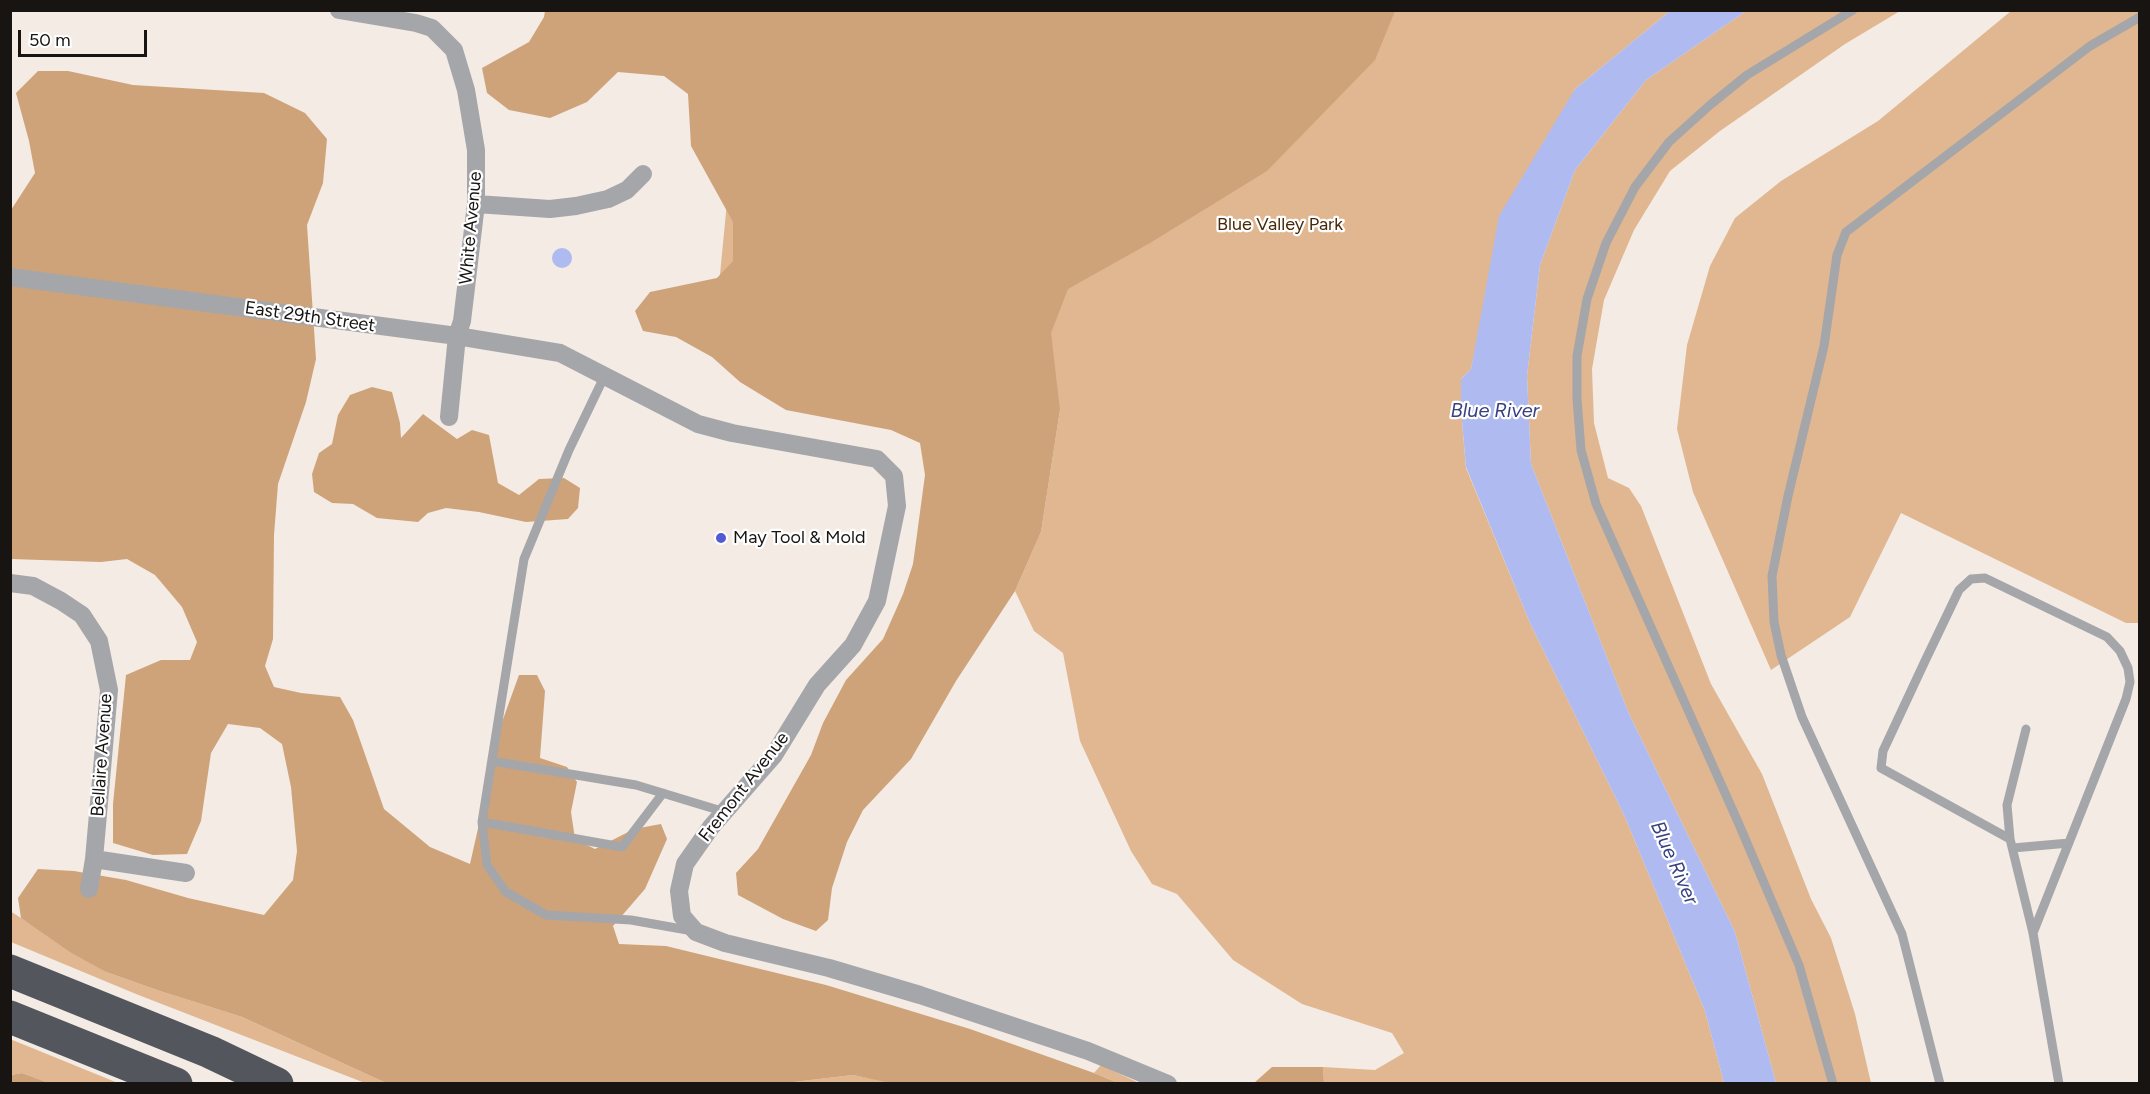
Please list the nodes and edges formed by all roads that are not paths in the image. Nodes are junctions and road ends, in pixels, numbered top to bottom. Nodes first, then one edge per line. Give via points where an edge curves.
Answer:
1 (339, 10) edge
2 (1853, 10) edge
3 (2139, 17) edge
4 (643, 174) dead end
5 (476, 204) junction
6 (10, 277) edge
7 (457, 336) junction
8 (604, 375) junction
9 (449, 417) dead end
10 (10, 583) edge
11 (2026, 729) dead end
12 (492, 762) junction
13 (663, 793) junction
14 (724, 812) junction
15 (482, 822) junction
16 (2011, 843) junction
17 (2069, 843) junction
18 (94, 859) junction
19 (186, 873) dead end
20 (89, 889) dead end
21 (696, 932) junction
22 (2032, 933) junction
23 (10, 970) edge
24 (10, 1017) edge
25 (176, 1083) edge
26 (278, 1083) edge
27 (1168, 1083) edge
28 (1833, 1083) edge
29 (1940, 1083) edge
30 (2059, 1083) edge

1 - 5 street, White Avenue via 432,28 454,50 466,90 476,150
2 - 28 lane via 1747,75 1669,142 1635,187 1606,243 1587,299 1577,356 1581,450 1596,504 1799,965
3 - 29 lane via 2090,46 1846,232 1837,255 1824,345 1772,576 1774,622 1781,655 1802,717 1902,934
4 - 5 street via 627,190 576,206 550,209
5 - 7 street, White Avenue
6 - 7 street, East 29th Street
7 - 8 street, East 29th Street via 560,353
7 - 9 street, White Avenue
8 - 12 lane via 524,559
8 - 14 street, Fremont Avenue via 698,424 877,459 894,476 897,506 877,601 853,645 817,685 774,754
10 - 18 street, Bellaire Avenue via 33,586 61,601 82,615 99,641 107,679 107,711
11 - 16 lane via 2007,805
12 - 13 lane via 636,785
12 - 15 lane
13 - 14 lane
13 - 15 lane via 622,847
14 - 21 street, Fremont Avenue via 685,864 679,891 682,916
15 - 21 lane via 487,865 506,892 546,915 631,920
16 - 17 lane
16 - 17 lane via 1881,768 1882,752 1925,661 1959,590 1971,579 1984,578 2107,637 2128,668 2126,699
16 - 22 lane
17 - 22 lane
18 - 19 street
18 - 20 street, Bellaire Avenue
21 - 27 street via 920,995 1088,1051
22 - 30 lane
23 - 26 highway
24 - 25 highway

